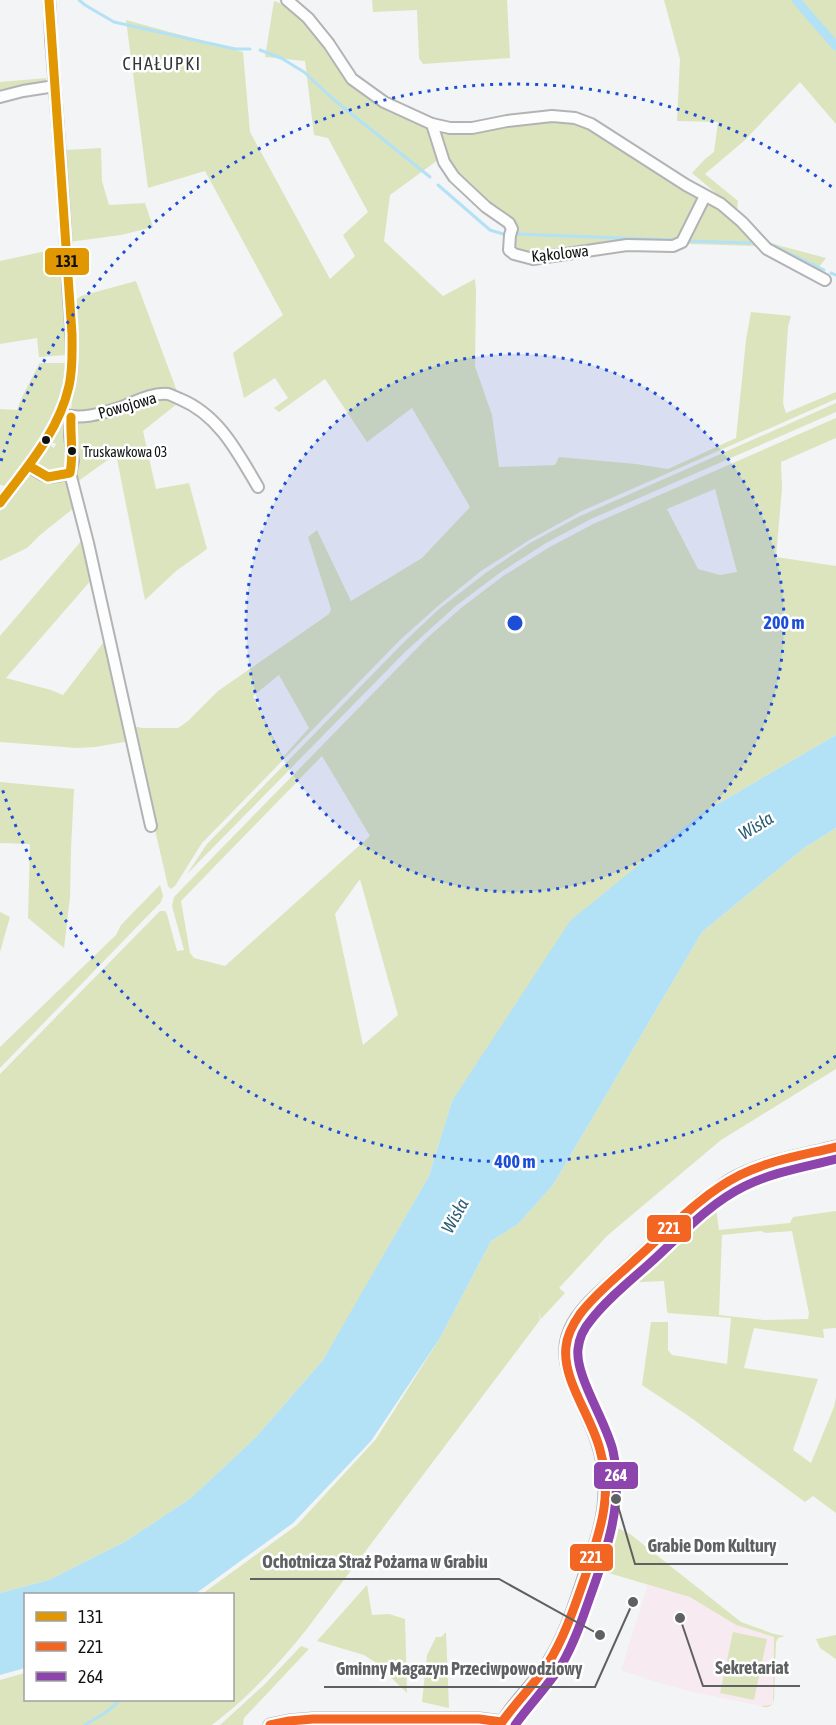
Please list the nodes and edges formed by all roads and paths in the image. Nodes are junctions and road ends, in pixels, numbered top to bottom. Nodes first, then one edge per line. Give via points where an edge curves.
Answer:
1 (49, 0) edge
2 (287, 0) edge
3 (301, 5) edge
4 (54, 86) junction
5 (0, 97) edge
6 (432, 124) junction
7 (705, 195) junction
8 (825, 280) dead end
9 (66, 415) junction
10 (29, 466) junction
11 (70, 473) junction
12 (258, 487) dead end
13 (0, 502) edge
14 (152, 826) dead end
15 (836, 1147) edge
16 (502, 1724) edge
17 (270, 1725) edge

1 - 4 street
2 - 3 street
3 - 6 street via 352,79 384,102
4 - 5 street
4 - 9 street via 72,360
6 - 7 street via 472,128 552,116 575,118
6 - 7 street, Kąkolowa via 444,162 454,177 509,223 509,250 532,259 627,245 673,246 682,242
7 - 8 street via 742,222 767,249
9 - 10 street
9 - 11 street via 73,461
9 - 12 street, Powojowa via 88,416 168,394 194,405 217,425
10 - 11 street via 52,479
10 - 13 street
11 - 14 street
15 - 16 street via 767,1166 723,1185 598,1294 573,1323 565,1360 599,1446 605,1485 603,1515 558,1647
16 - 17 street via 479,1719 313,1719

